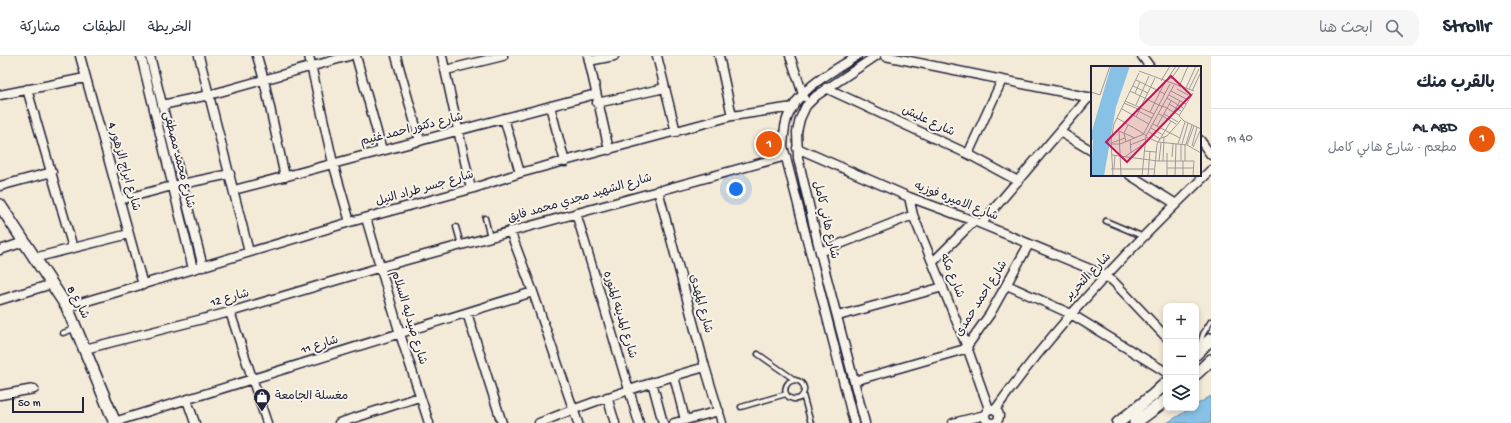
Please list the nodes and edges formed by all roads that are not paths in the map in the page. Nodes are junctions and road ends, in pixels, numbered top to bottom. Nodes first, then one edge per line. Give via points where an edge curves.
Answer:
1 (80, 56) edge
2 (141, 56) edge
3 (150, 56) edge
4 (199, 56) edge
5 (257, 56) edge
6 (309, 56) edge
7 (349, 56) edge
8 (356, 56) edge
9 (396, 56) edge
10 (442, 56) edge
11 (503, 56) edge
12 (614, 56) edge
13 (657, 56) edge
14 (719, 56) edge
15 (790, 56) edge
16 (857, 56) edge
17 (876, 56) edge
18 (885, 56) edge
19 (492, 57) edge
20 (589, 58) edge
21 (311, 67) junction
22 (446, 70) junction
23 (85, 78) junction
24 (264, 80) junction
25 (1002, 80) junction
26 (665, 88) junction
27 (826, 88) junction
28 (27, 89) junction
29 (803, 93) junction
30 (596, 94) junction
31 (0, 95) edge
32 (209, 96) junction
33 (1091, 97) edge
34 (598, 103) junction
35 (162, 104) junction
36 (550, 106) junction
37 (793, 106) junction
38 (806, 106) junction
39 (732, 116) junction
40 (504, 118) junction
41 (458, 132) junction
42 (676, 132) junction
43 (1060, 132) junction
44 (420, 141) junction
45 (1201, 141) edge
46 (797, 148) junction
47 (382, 150) junction
48 (609, 150) junction
49 (1091, 150) edge
50 (968, 154) junction
51 (786, 156) junction
52 (1211, 156) edge
53 (565, 162) junction
54 (333, 163) junction
55 (1211, 170) edge
56 (52, 172) junction
57 (520, 173) junction
58 (230, 174) junction
59 (1132, 176) edge
60 (285, 177) junction
61 (1018, 181) junction
62 (182, 185) junction
63 (0, 186) edge
64 (172, 186) junction
65 (471, 189) junction
66 (234, 190) junction
67 (658, 190) junction
68 (909, 197) junction
69 (120, 200) junction
70 (1176, 204) junction
71 (0, 205) edge
72 (576, 213) junction
73 (913, 215) junction
74 (366, 218) junction
75 (485, 218) dead end
76 (1106, 221) dead end
77 (350, 222) junction
78 (977, 222) junction
79 (456, 227) dead end
80 (510, 231) junction
81 (129, 234) junction
82 (490, 237) junction
83 (1144, 237) junction
84 (24, 242) junction
85 (1029, 244) junction
86 (461, 245) junction
87 (73, 248) junction
88 (0, 250) edge
89 (250, 252) junction
90 (821, 256) junction
91 (34, 258) junction
92 (813, 262) junction
93 (933, 262) junction
94 (203, 267) junction
95 (381, 267) junction
96 (193, 269) junction
97 (1106, 276) junction
98 (52, 284) junction
99 (143, 285) junction
100 (1007, 285) junction
101 (943, 287) junction
102 (533, 292) junction
103 (0, 300) edge
104 (67, 307) junction
105 (230, 312) junction
106 (467, 312) junction
107 (1071, 314) junction
108 (838, 316) junction
109 (1211, 320) edge
110 (76, 329) junction
111 (63, 332) dead end
112 (400, 334) junction
113 (1163, 334) edge
114 (1211, 339) edge
115 (1199, 345) edge
116 (967, 348) junction
117 (85, 349) junction
118 (1199, 351) edge
119 (758, 354) dead end
120 (1211, 360) edge
121 (704, 367) junction
122 (1199, 369) edge
123 (1163, 370) edge
124 (674, 376) junction
125 (252, 379) junction
126 (795, 380) junction
127 (854, 381) junction
128 (652, 382) junction
129 (1163, 386) edge
130 (34, 389) dead end
131 (629, 390) junction
132 (786, 394) junction
133 (0, 395) edge
134 (803, 395) junction
135 (419, 397) junction
136 (607, 397) junction
137 (187, 400) junction
138 (1163, 402) edge
139 (741, 407) dead end
140 (573, 409) junction
141 (718, 411) junction
142 (992, 417) edge
143 (685, 420) junction
144 (115, 423) edge
145 (195, 423) edge
146 (268, 423) edge
147 (338, 423) edge
148 (429, 423) edge
149 (502, 423) edge
150 (539, 423) edge
151 (578, 423) edge
152 (615, 423) edge
153 (639, 423) edge
154 (663, 423) edge
155 (674, 423) edge
156 (722, 423) edge
157 (811, 423) edge
158 (854, 423) edge
159 (865, 423) edge
160 (953, 423) edge
161 (1118, 423) edge
162 (1135, 423) edge

1 - 23 street, شارع ابراج الزهور 4
2 - 64 street, شارع محمد مصطفى
3 - 35 street, شارع محمد مصطفى
4 - 32 street
5 - 24 street
6 - 21 street
7 - 21 street
8 - 47 street
9 - 44 street
10 - 22 street
11 - 19 street
12 - 20 street
13 - 26 street
14 - 39 street
15 - 29 street
16 - 29 street, شارع هاني كامل
17 - 27 street, شارع هاني كامل
18 - 25 street
19 - 22 street
20 - 30 street
21 - 24 street
21 - 54 street
22 - 41 street
23 - 28 street
23 - 69 street, شارع ابراج الزهور 4
24 - 32 street
24 - 60 street
25 - 33 street
25 - 50 street
26 - 34 street
26 - 42 street
27 - 38 street, شارع هاني كامل
27 - 50 street, شارع عليش
28 - 31 street
28 - 56 street
29 - 37 street, شارع هاني كامل
29 - 38 street
30 - 34 street
30 - 36 street, شارع دكتور احمد غنيم
32 - 35 street
32 - 58 street
33 - 43 street
34 - 48 street
35 - 62 street, شارع محمد مصطفى
36 - 40 street, شارع دكتور احمد غنيم
36 - 53 street
37 - 39 street, شارع جسر طراد النيل
37 - 51 street, شارع هاني كامل via 784,131 783,146
38 - 46 street, شارع هاني كامل via 797,132
39 - 42 street, شارع جسر طراد النيل
40 - 41 street, شارع دكتور احمد غنيم
40 - 57 street
41 - 44 street, شارع دكتور احمد غنيم
41 - 65 street
42 - 48 street, شارع جسر طراد النيل
43 - 49 street
43 - 61 street
44 - 47 street, شارع دكتور احمد غنيم
45 - 52 street
46 - 68 street, شارع الاميره فوزيه
46 - 90 street, شارع هاني كامل
47 - 54 street, شارع دكتور احمد غنيم
48 - 53 street, شارع جسر طراد النيل
50 - 61 street, شارع عليش
51 - 67 street, شارع الشهيد مجدي محمد فايق
51 - 92 street, شارع هاني كامل
53 - 57 street, شارع جسر طراد النيل
54 - 60 street, شارع دكتور احمد غنيم
54 - 77 street
55 - 70 street, شارع التحرير
56 - 63 street
56 - 87 street
57 - 65 street, شارع جسر طراد النيل
58 - 62 street
58 - 66 street
59 - 70 street
60 - 66 street, شارع دكتور احمد غنيم
61 - 78 street
62 - 64 street
62 - 94 street, شارع محمد مصطفى
64 - 69 street
64 - 96 street, شارع محمد مصطفى
65 - 74 street, شارع جسر طراد النيل
66 - 89 street
67 - 72 street, شارع الشهيد مجدي محمد فايق
67 - 121 street, شارع المهدى
68 - 73 street, شارع مكه
68 - 78 street, شارع الاميره فوزيه
69 - 81 street, شارع ابراج الزهور 4
70 - 83 street, شارع التحرير
71 - 84 street, شارع 8
72 - 80 street, شارع الشهيد مجدي محمد فايق
72 - 131 street, شارع المدينه المنوره
73 - 90 street
73 - 93 street, شارع مكه
74 - 77 street, شارع جسر طراد النيل
74 - 95 street, شارع صيدليه السلام
75 - 82 lane
76 - 83 lane
77 - 89 street, شارع جسر طراد النيل
78 - 85 street, شارع الاميره فوزيه
78 - 93 street
79 - 86 lane
80 - 82 street, شارع الشهيد مجدي محمد فايق
80 - 102 street
81 - 87 street
81 - 99 street, شارع ابراج الزهور 4
82 - 86 street, شارع الشهيد مجدي محمد فايق
83 - 97 street, شارع التحرير
84 - 88 street
84 - 91 street, شارع 8
85 - 97 street, شارع الاميره فوزيه
85 - 100 street, شارع احمد حمدى
86 - 95 street, شارع الشهيد مجدي محمد فايق
87 - 91 street
89 - 94 street, شارع جسر طراد النيل
90 - 92 street
90 - 108 street, شارع هاني كامل
91 - 98 street, شارع 8
92 - 158 street, شارع هاني كامل
93 - 101 street, شارع مكه
94 - 96 street, شارع جسر طراد النيل
95 - 105 street, شارع 12
95 - 112 street, شارع صيدليه السلام
96 - 99 street, شارع جسر طراد النيل
97 - 107 street, شارع التحرير
97 - 113 street, شارع الاميره فوزيه
98 - 103 street
98 - 104 street, شارع 8
99 - 104 street, شارع جسر طراد النيل
100 - 107 street
100 - 116 street, شارع احمد حمدى
101 - 108 street
101 - 116 street, شارع مكه
102 - 106 street, شارع 11
102 - 140 street
104 - 110 street, شارع 8
105 - 117 street, شارع 12
105 - 125 street
106 - 112 street, شارع 11
106 - 149 street
107 - 123 street
107 - 142 street, شارع التحرير via 1018,378
108 - 127 street, شارع هاني كامل
109 - 115 lane
110 - 111 lane
110 - 117 street, شارع 8
112 - 125 street, شارع 11
112 - 135 street, شارع صيدليه السلام
114 - 118 street
116 - 127 street, شارع احمد حمدى
116 - 142 street, شارع مكه
117 - 144 street, شارع 8
119 - 126 lane
120 - 122 street
121 - 124 street
121 - 141 street, شارع المهدى
124 - 128 street
124 - 143 street
125 - 137 street, شارع 11
125 - 146 street
126 - 132 lane via 786,384
126 - 134 lane via 803,386
127 - 159 street, شارع هاني كامل
128 - 131 street
128 - 154 street
129 - 161 street
130 - 133 street
131 - 136 street
131 - 153 street, شارع المدينه المنوره
132 - 134 lane via 794,400
132 - 139 lane
134 - 157 lane
135 - 147 street
135 - 148 street, شارع صيدليه السلام
136 - 140 street
136 - 152 street
137 - 144 street, شارع 11
137 - 145 street
138 - 162 street
140 - 150 street
140 - 151 street
141 - 143 street
141 - 156 street, شارع المهدى
142 - 160 street
143 - 155 street

